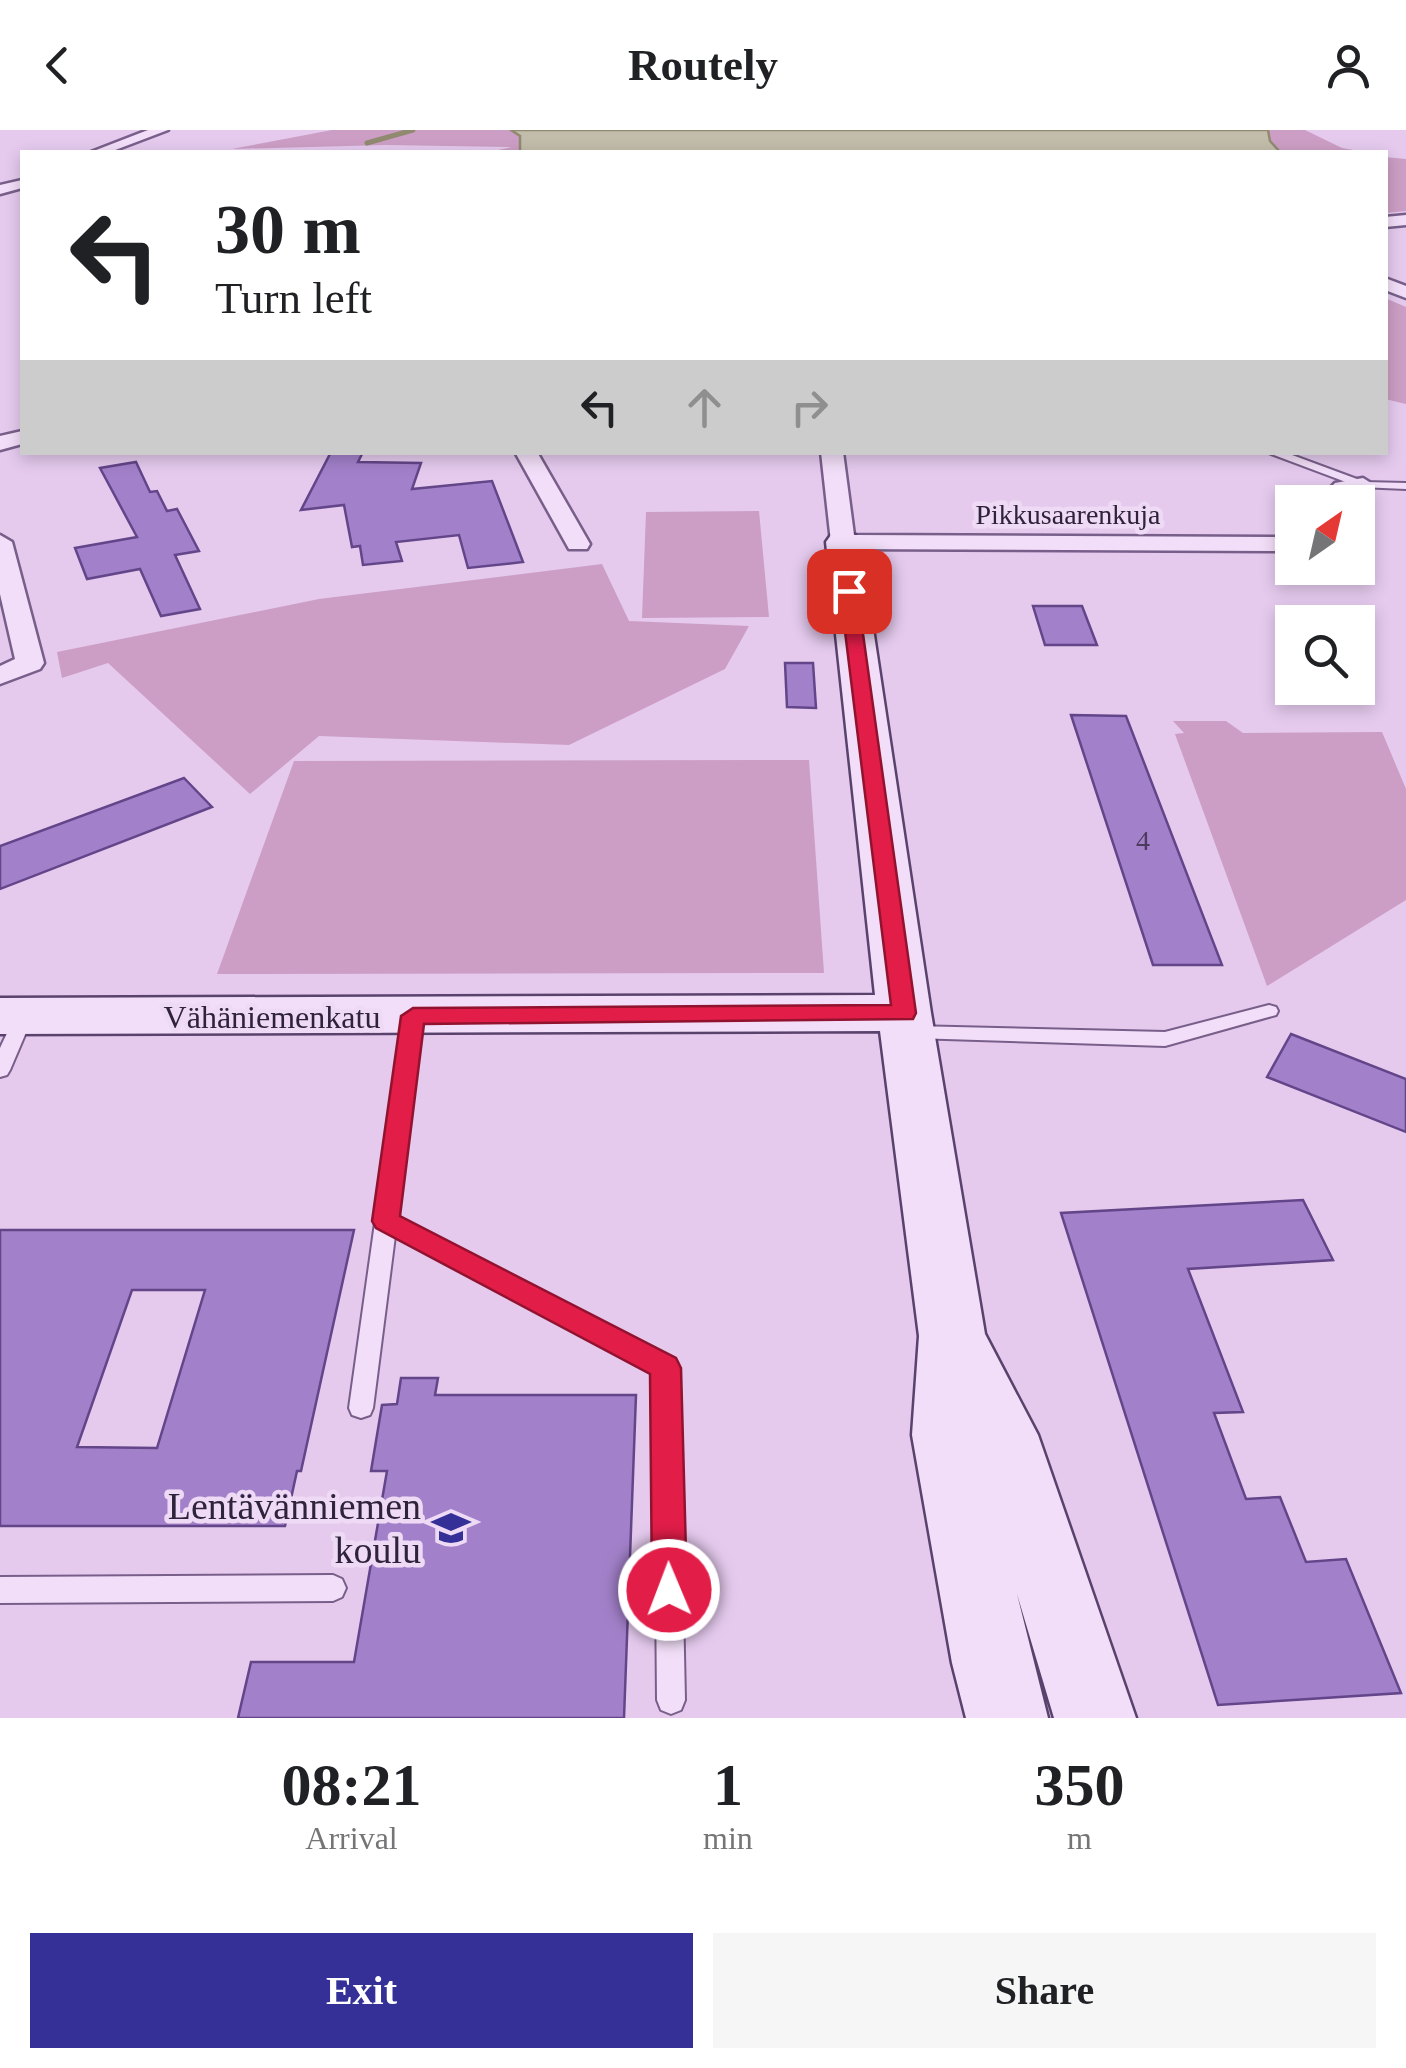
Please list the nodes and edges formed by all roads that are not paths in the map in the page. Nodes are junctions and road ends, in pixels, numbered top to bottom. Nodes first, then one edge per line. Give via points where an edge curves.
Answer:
1 (161, 130) edge
2 (104, 150) edge
3 (528, 455) edge
4 (832, 455) edge
5 (1280, 455) edge
6 (1309, 455) edge
7 (1339, 474) junction
8 (1363, 485) edge
9 (1375, 485) edge
10 (1406, 486) edge
11 (0, 542) edge
12 (842, 542) junction
13 (578, 544) dead end
14 (1275, 544) edge
15 (0, 676) edge
16 (1268, 1010) dead end
17 (12, 1016) edge
18 (413, 1016) junction
19 (906, 1023) junction
20 (0, 1070) edge
21 (386, 1221) junction
22 (952, 1336) junction
23 (361, 1408) dead end
24 (332, 1588) dead end
25 (0, 1590) edge
26 (671, 1700) dead end
27 (1007, 1718) edge
28 (1095, 1718) edge

1 - 2 street
3 - 13 street
4 - 12 street
5 - 7 lane
6 - 7 lane
7 - 8 lane
9 - 10 lane
11 - 15 street via 30,663
12 - 14 street, Pikkusaarenkuja
12 - 19 street
16 - 19 lane via 1165,1040
17 - 18 street, Vähäniemenkatu
17 - 20 lane
18 - 19 street, Vähäniemenkatu
18 - 21 lane
19 - 22 street
21 - 23 lane
21 - 26 lane via 666,1368
22 - 27 street via 947,1435
22 - 28 street via 1003,1434
24 - 25 lane

